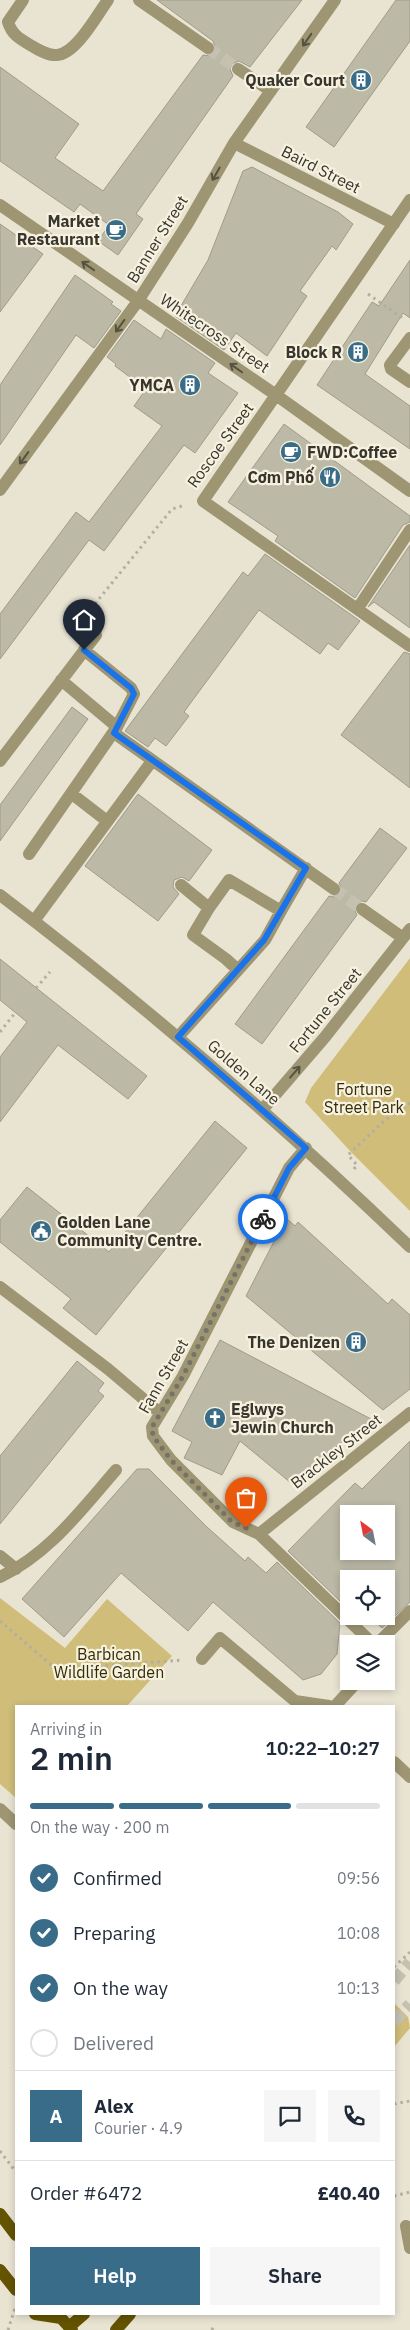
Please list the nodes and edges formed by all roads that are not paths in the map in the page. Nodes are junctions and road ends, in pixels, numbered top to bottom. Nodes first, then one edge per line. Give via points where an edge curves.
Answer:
1 (24, 0) edge
2 (108, 0) edge
3 (139, 0) edge
4 (335, 0) edge
5 (208, 48) tunnel mouth
6 (238, 69) tunnel mouth
7 (271, 91) junction
8 (234, 143) junction
9 (410, 200) edge
10 (0, 205) edge
11 (394, 224) junction
12 (138, 301) junction
13 (410, 338) edge
14 (410, 382) edge
15 (276, 395) junction
16 (0, 490) edge
17 (410, 491) edge
18 (410, 530) edge
19 (358, 608) junction
20 (96, 635) road end
21 (410, 646) edge
22 (84, 650) junction
23 (61, 680) junction
24 (116, 730) junction
25 (152, 761) junction
26 (0, 762) edge
27 (72, 794) junction
28 (107, 821) junction
29 (29, 854) dead end
30 (306, 868) junction
31 (181, 885) dead end
32 (334, 889) tunnel mouth
33 (0, 895) edge
34 (209, 908) junction
35 (362, 909) tunnel mouth
36 (281, 911) junction
37 (34, 920) junction
38 (406, 933) edge
39 (238, 970) junction
40 (178, 1037) junction
41 (263, 1109) junction
42 (306, 1148) junction
43 (410, 1247) edge
44 (0, 1288) edge
45 (160, 1413) junction
46 (410, 1413) edge
47 (116, 1470) dead end
48 (259, 1534) junction
49 (0, 1556) edge
50 (16, 1569) junction
51 (0, 1577) edge
52 (410, 1611) edge
53 (364, 1635) edge
54 (386, 1635) edge
55 (202, 1659) road end
56 (349, 1690) edge
57 (293, 1704) edge
58 (311, 1705) edge
59 (335, 1705) edge
60 (395, 1763) edge
61 (410, 1777) edge
62 (0, 1810) edge
63 (15, 1823) edge
64 (0, 2214) edge
65 (406, 2226) dead end
66 (15, 2234) edge
67 (410, 2248) edge
68 (0, 2270) edge
69 (15, 2289) edge
70 (39, 2315) edge
71 (82, 2315) edge
72 (129, 2315) edge
73 (66, 2322) edge
74 (116, 2330) edge

1 - 2 street via 8,22 11,31 37,49 56,55 69,51 75,45
3 - 5 street
4 -> 7 street, Banner Street
6 - 7 street
7 - 8 street, Banner Street
8 - 11 street, Baird Street
8 -> 12 street, Banner Street
9 - 11 street, Roscoe Street
12 -> 10 street, Whitecross Street
11 - 15 street, Roscoe Street
15 -> 12 street, Whitecross Street
12 -> 16 street, Banner Street
13 - 14 street via 390,365
15 - 17 street, Whitecross Street
15 - 19 street, Roscoe Street via 202,501
18 - 19 street
19 - 21 street
20 - 22 street
22 - 23 street
22 - 24 street via 131,688 134,694
23 - 24 street
23 - 26 street
24 - 25 street
24 - 27 street
25 - 28 street
25 - 30 street
27 - 28 street
27 - 29 street
28 - 37 street
30 - 32 street
30 - 36 street
31 - 34 street
33 - 37 street, Golden Lane
34 - 36 street via 231,880
34 - 39 street via 193,935
35 - 38 street
36 - 39 street via 264,940
37 - 40 street, Golden Lane
41 -> 38 street, Fortune Street via 325,1037
39 - 40 street
40 - 41 street, Golden Lane
41 - 42 street, Golden Lane
42 - 43 street, Golden Lane
42 - 45 street, Fann Street via 289,1168 183,1376
44 - 45 street via 108,1369
45 - 48 street, Fann Street via 152,1427 153,1436 171,1460 232,1522
46 - 48 street, Brackley Street
47 - 50 street via 58,1538
48 - 53 street
49 - 50 street
50 - 51 street
52 - 54 street
55 - 57 street via 220,1638
56 - 59 street
57 - 58 street
60 - 61 street
62 - 63 street
64 - 66 main road
65 - 67 street
68 - 69 main road
70 - 73 main road
71 - 73 main road
72 - 74 main road

